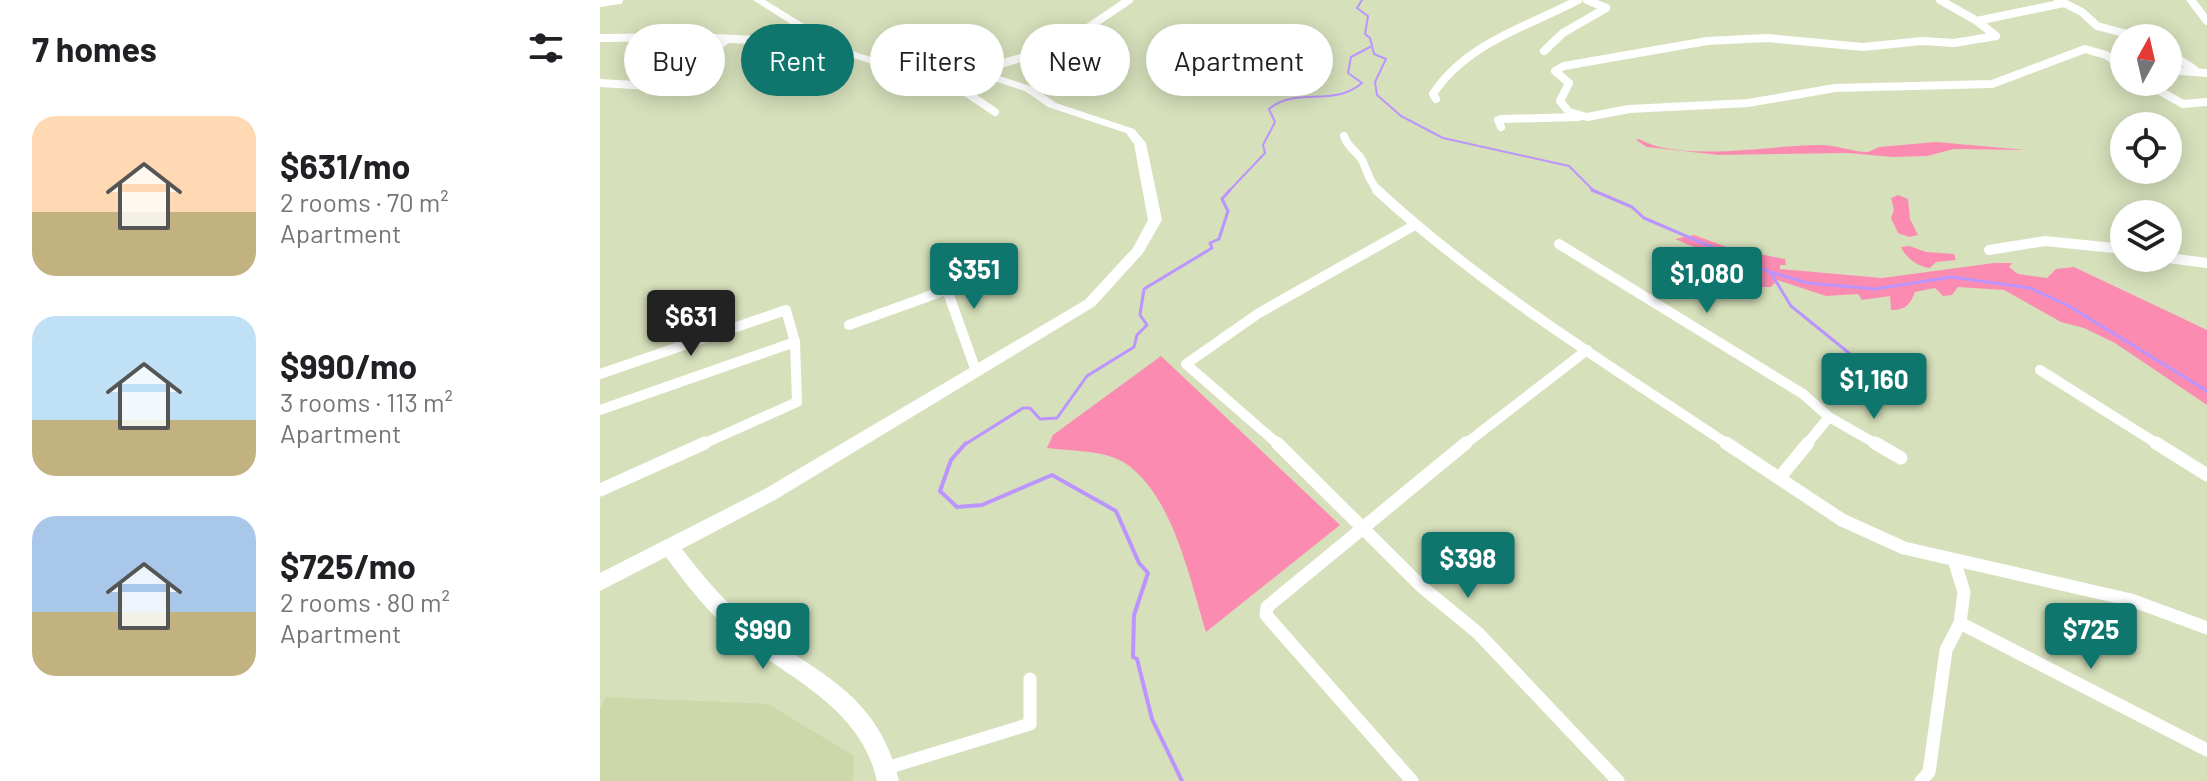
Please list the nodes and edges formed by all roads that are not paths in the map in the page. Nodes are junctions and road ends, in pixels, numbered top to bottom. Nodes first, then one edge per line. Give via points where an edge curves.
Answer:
1 (619, 0) edge
2 (758, 0) edge
3 (1129, 0) edge
4 (1578, 0) edge
5 (1587, 0) edge
6 (1940, 0) edge
7 (2191, 0) edge
8 (2061, 2) edge
9 (600, 3) edge
10 (1977, 21) junction
11 (2207, 21) edge
12 (797, 24) edge
13 (2110, 29) edge
14 (600, 38) edge
15 (728, 39) junction
16 (741, 40) edge
17 (725, 41) edge
18 (1544, 51) dead end
19 (2110, 59) edge
20 (2182, 61) edge
21 (1004, 63) edge
22 (2182, 69) edge
23 (2194, 69) junction
24 (2207, 73) edge
25 (1004, 82) edge
26 (600, 83) edge
27 (624, 84) edge
28 (971, 96) edge
29 (2169, 96) edge
30 (1436, 99) dead end
31 (2206, 102) edge
32 (995, 112) dead end
33 (1580, 117) junction
34 (1501, 127) dead end
35 (1344, 136) dead end
36 (1415, 225) junction
37 (1559, 244) dead end
38 (2110, 248) edge
39 (1989, 250) dead end
40 (2182, 260) edge
41 (2207, 263) edge
42 (940, 270) dead end
43 (946, 290) junction
44 (849, 325) dead end
45 (795, 342) junction
46 (1587, 350) junction
47 (2040, 370) dead end
48 (976, 371) junction
49 (600, 374) edge
50 (600, 410) edge
51 (1829, 417) junction
52 (1901, 458) dead end
53 (2207, 475) edge
54 (1781, 476) junction
55 (600, 490) edge
56 (1363, 526) junction
57 (670, 548) junction
58 (1954, 560) junction
59 (600, 582) edge
60 (1960, 623) junction
61 (2207, 628) edge
62 (1030, 679) dead end
63 (2207, 750) edge
64 (887, 775) edge
65 (1412, 781) edge
66 (1618, 781) edge
67 (1921, 781) edge

1 - 9 street
2 - 12 street
3 - 21 street via 1061,46
4 - 30 street via 1481,50 1438,83
5 - 18 street via 1606,8
6 - 10 street
7 - 11 street
8 - 10 street
8 - 13 street
10 - 33 street via 1996,36 1863,47 1768,38 1707,41 1564,66 1555,71 1570,87 1560,101
14 - 15 street
15 - 16 street
15 - 17 street
19 - 33 street via 2080,49 1992,84 1835,88 1748,103
20 - 23 street
22 - 23 street
23 - 24 street
25 - 48 street via 1130,131 1140,143 1155,220 1105,290
26 - 27 street
28 - 32 street
29 - 31 street via 2183,104
33 - 34 street via 1501,119
35 - 36 street via 1347,147 1362,159 1367,178
36 - 46 street
36 - 56 street via 1259,313 1186,364 1251,417
37 - 51 street via 1803,394
38 - 39 street via 2045,241
40 - 41 street
42 - 43 street
43 - 44 street
43 - 48 street
45 - 49 street via 786,310
45 - 50 street
45 - 55 street via 797,402
46 - 54 street
46 - 56 street
47 - 53 street
48 - 57 street
51 - 52 street
51 - 54 street
54 - 58 street via 1882,541
56 - 65 street via 1267,607 1266,615
56 - 66 street via 1487,643
57 - 59 street
57 - 64 street via 697,584 744,630 845,705 878,741
58 - 60 street via 1964,592
58 - 61 street via 2131,600
60 - 63 street
60 - 67 street via 1946,650 1929,772
62 - 64 street via 1030,724

